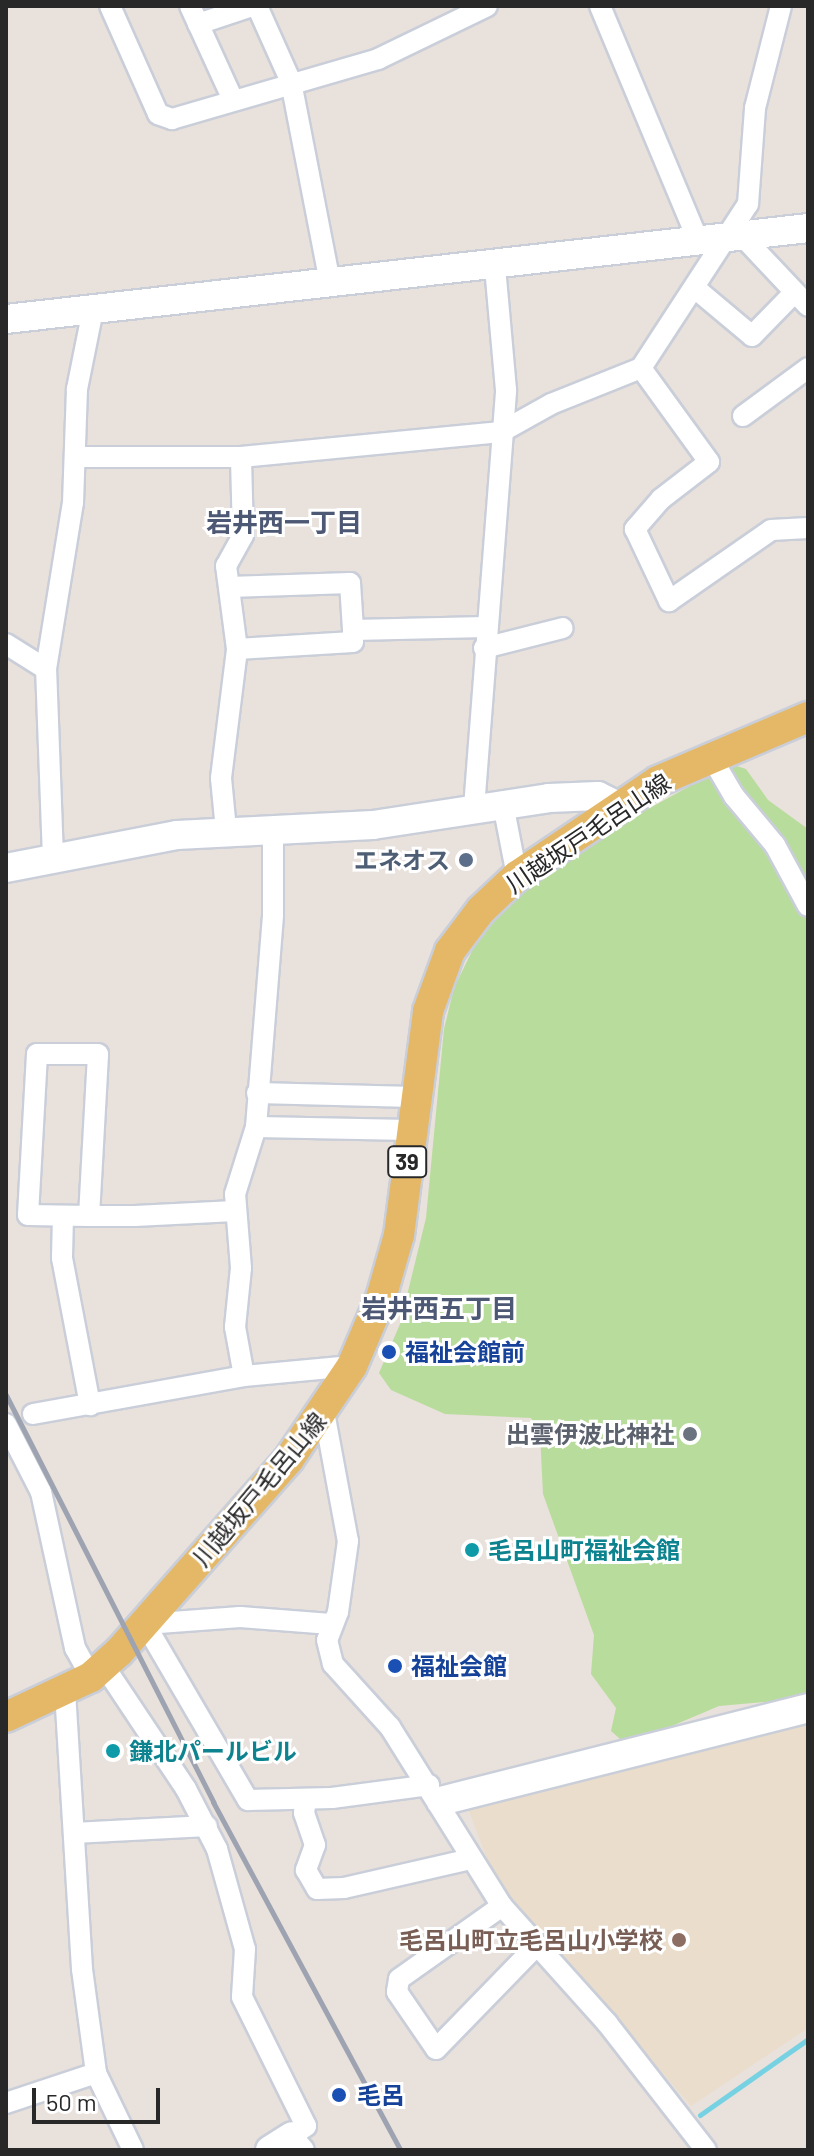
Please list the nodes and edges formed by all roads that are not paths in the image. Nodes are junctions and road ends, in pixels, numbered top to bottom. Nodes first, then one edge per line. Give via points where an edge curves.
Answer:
1 (110, 6) edge
2 (254, 6) edge
3 (487, 6) edge
4 (600, 6) edge
5 (781, 6) edge
6 (194, 15) edge
7 (291, 82) junction
8 (233, 100) junction
9 (808, 228) edge
10 (722, 240) junction
11 (495, 266) junction
12 (330, 283) junction
13 (696, 289) junction
14 (801, 300) edge
15 (93, 310) junction
16 (6, 319) edge
17 (641, 368) junction
18 (808, 368) edge
19 (743, 416) dead end
20 (501, 432) junction
21 (75, 457) junction
22 (241, 457) junction
23 (808, 528) edge
24 (229, 587) junction
25 (486, 627) junction
26 (563, 628) dead end
27 (353, 630) junction
28 (6, 644) edge
29 (484, 648) junction
30 (237, 649) junction
31 (46, 669) junction
32 (808, 717) edge
33 (710, 755) junction
34 (503, 804) junction
35 (621, 807) junction
36 (474, 808) junction
37 (273, 829) junction
38 (226, 830) junction
39 (53, 858) junction
40 (6, 868) edge
41 (517, 876) junction
42 (808, 906) edge
43 (257, 1093) junction
44 (414, 1097) junction
45 (256, 1127) junction
46 (410, 1130) junction
47 (235, 1211) junction
48 (63, 1216) junction
49 (89, 1216) junction
50 (352, 1366) junction
51 (244, 1376) junction
52 (90, 1405) junction
53 (324, 1412) junction
54 (33, 1414) dead end
55 (6, 1424) edge
56 (145, 1624) junction
57 (331, 1624) junction
58 (87, 1678) junction
59 (808, 1708) edge
60 (6, 1717) edge
61 (435, 1793) junction
62 (306, 1800) junction
63 (207, 1826) junction
64 (74, 1833) junction
65 (471, 1859) junction
66 (502, 1906) junction
67 (537, 1945) junction
68 (96, 2073) junction
69 (6, 2103) edge
70 (288, 2145) edge
71 (133, 2150) edge
72 (706, 2150) edge

1 - 8 street via 158,114 172,119
2 - 6 street
2 - 7 street
3 - 7 street via 378,59
4 - 10 street
5 - 10 street via 755,108 748,204
6 - 8 street
7 - 8 street
7 - 12 street
9 - 10 street
10 - 11 street
10 - 13 street
10 - 14 street
11 - 12 street
11 - 20 street via 506,390
12 - 15 street
13 - 14 street via 752,336
13 - 17 street
15 - 16 street
15 - 21 street via 77,389
17 - 20 street via 551,404
17 - 23 street via 709,462 661,499 635,529 669,601 771,530
18 - 19 street
20 - 22 street
20 - 25 street
21 - 22 street
21 - 31 street via 73,503
22 - 24 street via 243,535 226,566
24 - 27 street via 350,583
24 - 30 street
25 - 27 street
25 - 29 street
26 - 29 street
27 - 30 street via 353,642
28 - 31 street
29 - 36 street
30 - 38 street via 221,778
31 - 39 street
32 - 33 main road, 川越坂戸毛呂山線 / 39
33 - 35 main road, 川越坂戸毛呂山線 / 39
33 - 42 street via 775,845
34 - 35 street via 598,796
34 - 36 street
34 - 41 street
35 - 41 main road, 川越坂戸毛呂山線 / 39
36 - 37 street via 373,825
37 - 38 street
37 - 43 street via 273,915
38 - 39 street
39 - 40 street
41 - 44 main road, 川越坂戸毛呂山線 / 39 via 481,910 450,951 428,1011
43 - 44 street
43 - 45 street
44 - 46 main road, 川越坂戸毛呂山線 / 39
45 - 46 street
45 - 47 street
46 - 50 main road, 川越坂戸毛呂山線 / 39 via 399,1235 381,1298
47 - 49 street
47 - 51 street via 241,1268 235,1327
48 - 49 street
48 - 49 street via 28,1215 37,1054 98,1054
48 - 52 street via 62,1258
50 - 51 street
50 - 53 main road, 川越坂戸毛呂山線 / 39
51 - 52 street
52 - 54 street
53 - 56 main road, 川越坂戸毛呂山線 / 39
53 - 57 street via 348,1541 338,1612
55 - 58 street via 41,1492 75,1648
56 - 57 street via 240,1617
56 - 58 main road, 川越坂戸毛呂山線 / 39
56 - 62 street via 243,1797
57 - 61 street via 327,1640 333,1664 390,1727
58 - 60 main road, 川越坂戸毛呂山線 / 39
58 - 63 street
58 - 64 street
59 - 61 street
61 - 62 street
61 - 65 street
62 - 65 street via 304,1813 315,1845 306,1870 317,1889 344,1888
63 - 64 street
63 - 70 street via 241,1926 244,2005 306,2126
64 - 68 street via 82,1969
65 - 66 street
66 - 67 street
66 - 67 street via 399,1979 397,1992 436,2049
67 - 72 street
68 - 69 street
68 - 71 street

